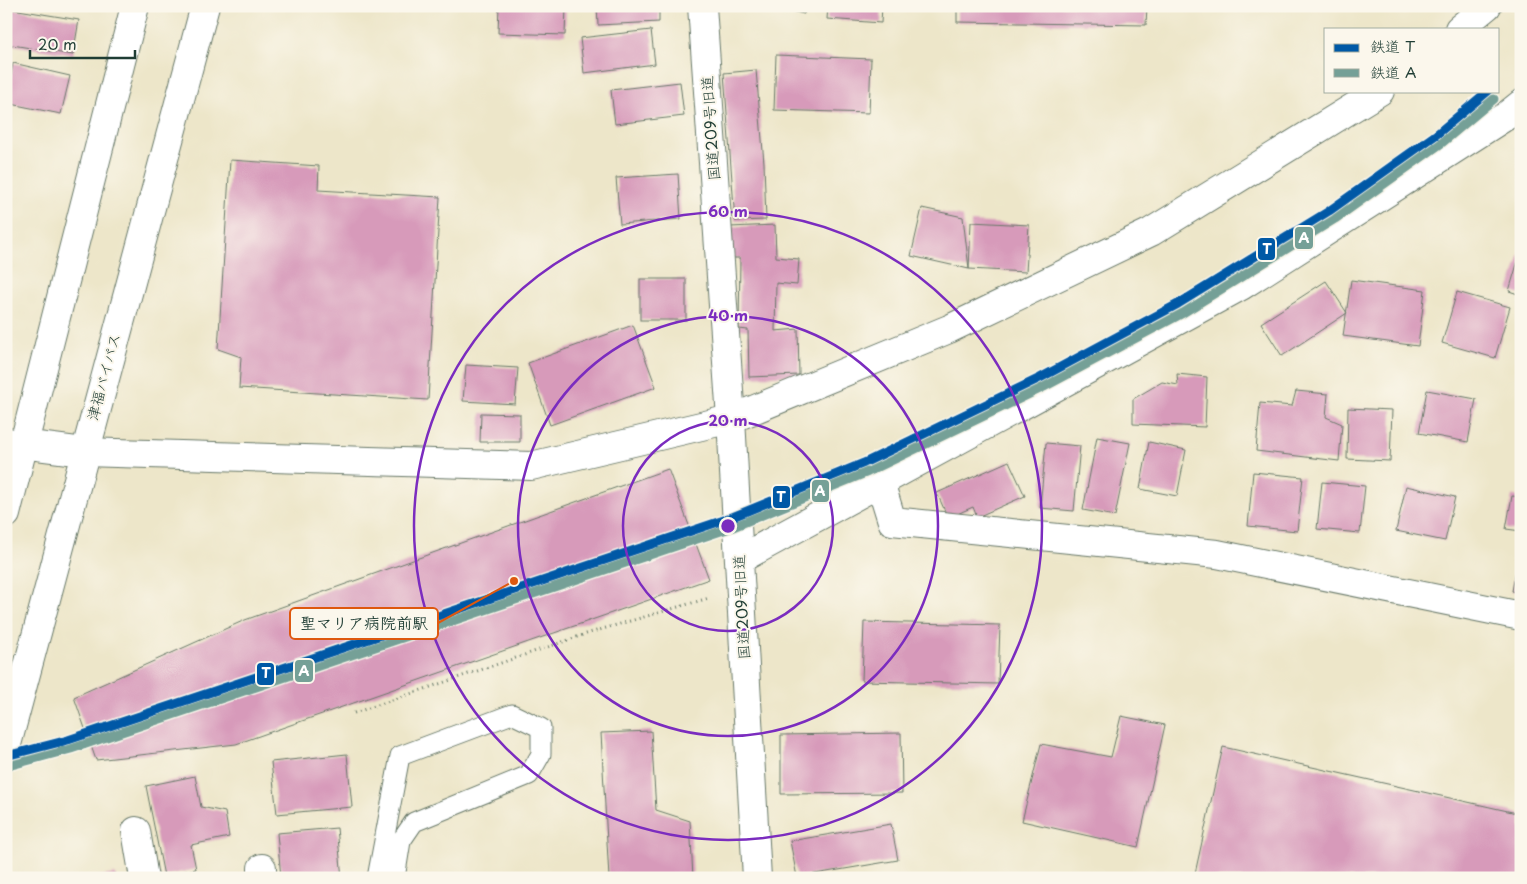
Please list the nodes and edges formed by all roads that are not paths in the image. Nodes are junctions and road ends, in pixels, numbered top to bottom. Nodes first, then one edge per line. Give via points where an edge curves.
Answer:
1 (135, 6) edge
2 (205, 6) edge
3 (702, 6) edge
4 (1487, 6) edge
5 (1460, 28) edge
6 (1378, 92) edge
7 (1521, 104) edge
8 (731, 419) junction
9 (16, 443) edge
10 (84, 452) junction
11 (880, 482) junction
12 (6, 514) edge
13 (740, 559) junction
14 (1521, 616) edge
15 (6, 748) edge
16 (136, 831) dead end
17 (144, 878) edge
18 (377, 878) edge
19 (395, 878) edge
20 (757, 878) edge

1 - 9 main road
2 - 10 main road, 津福バイパス
3 - 8 main road, 国道209号旧道
4 - 5 main road
6 - 8 main road via 1150,232 949,329
7 - 11 main road via 1241,286
8 - 10 main road via 531,466
8 - 13 main road, 国道209号旧道
9 - 10 main road
9 - 12 main road
10 - 15 main road, 津福バイパス
11 - 13 main road
11 - 14 main road via 892,521 1217,554
13 - 20 main road, 国道209号旧道
16 - 17 main road
18 - 19 lane via 400,756 512,714 541,728 541,754 529,775 414,822 401,841

